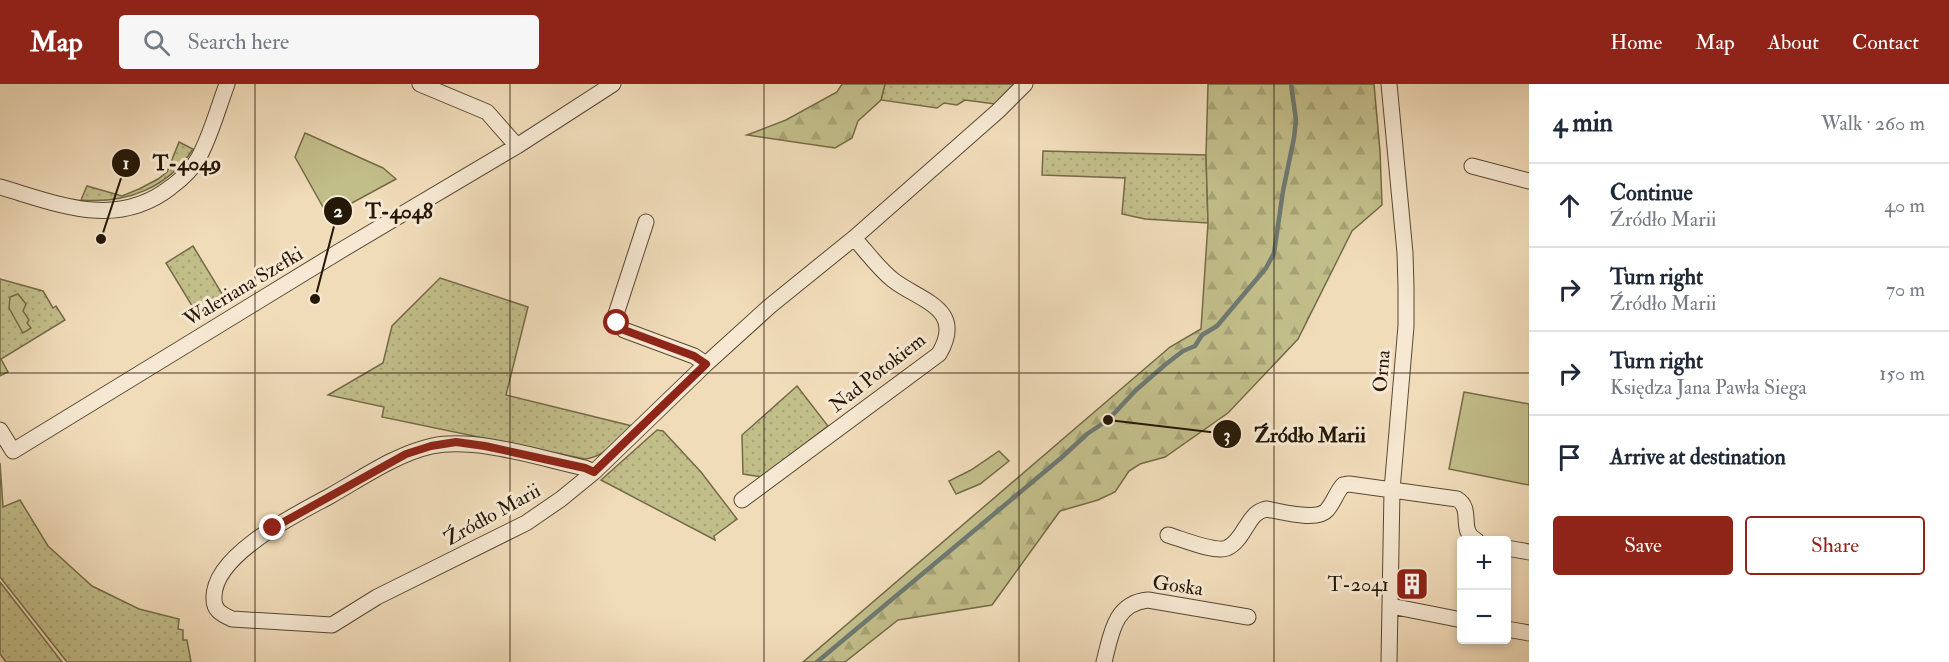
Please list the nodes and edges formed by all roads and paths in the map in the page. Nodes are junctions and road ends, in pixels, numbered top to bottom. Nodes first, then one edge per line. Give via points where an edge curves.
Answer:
1 (227, 84) edge
2 (420, 84) edge
3 (613, 84) edge
4 (1025, 84) edge
5 (1389, 84) edge
6 (517, 147) junction
7 (1472, 166) dead end
8 (1529, 181) edge
9 (0, 187) edge
10 (646, 222) dead end
11 (854, 238) junction
12 (706, 364) junction
13 (0, 430) edge
14 (594, 472) junction
15 (1392, 490) junction
16 (742, 500) dead end
17 (1168, 535) dead end
18 (1469, 536) edge
19 (1511, 549) edge
20 (1529, 552) edge
21 (1391, 606) junction
22 (1248, 617) dead end
23 (1457, 619) edge
24 (1511, 630) edge
25 (1529, 633) edge
26 (1104, 662) edge
27 (1389, 662) edge

1 - 9 street via 199,158 185,176 138,206 111,212 75,209
2 - 6 street via 487,112
3 - 6 street, Waleriana Szefki
4 - 11 street, Źródło Marii
5 - 15 street, Orna via 1406,287
6 - 13 street, Waleriana Szefki via 13,451
7 - 8 street
10 - 12 street via 616,314 617,323 624,330
11 - 12 street, Źródło Marii
11 - 16 street, Nad Potokiem via 882,271 933,303 944,316 946,342 939,354
12 - 14 street, Źródło Marii
14 - 14 street, Źródło Marii via 456,442 406,454 273,528 237,555 219,578 213,604 219,613 232,619 332,625 377,597 526,523
15 - 17 street via 1343,485 1320,515 1259,511 1226,549
15 - 18 street via 1457,499 1466,510
15 - 21 street, Orna
19 - 20 street
21 - 23 street
21 - 27 street, Orna
22 - 26 street, Goska via 1136,601 1119,616
24 - 25 street

